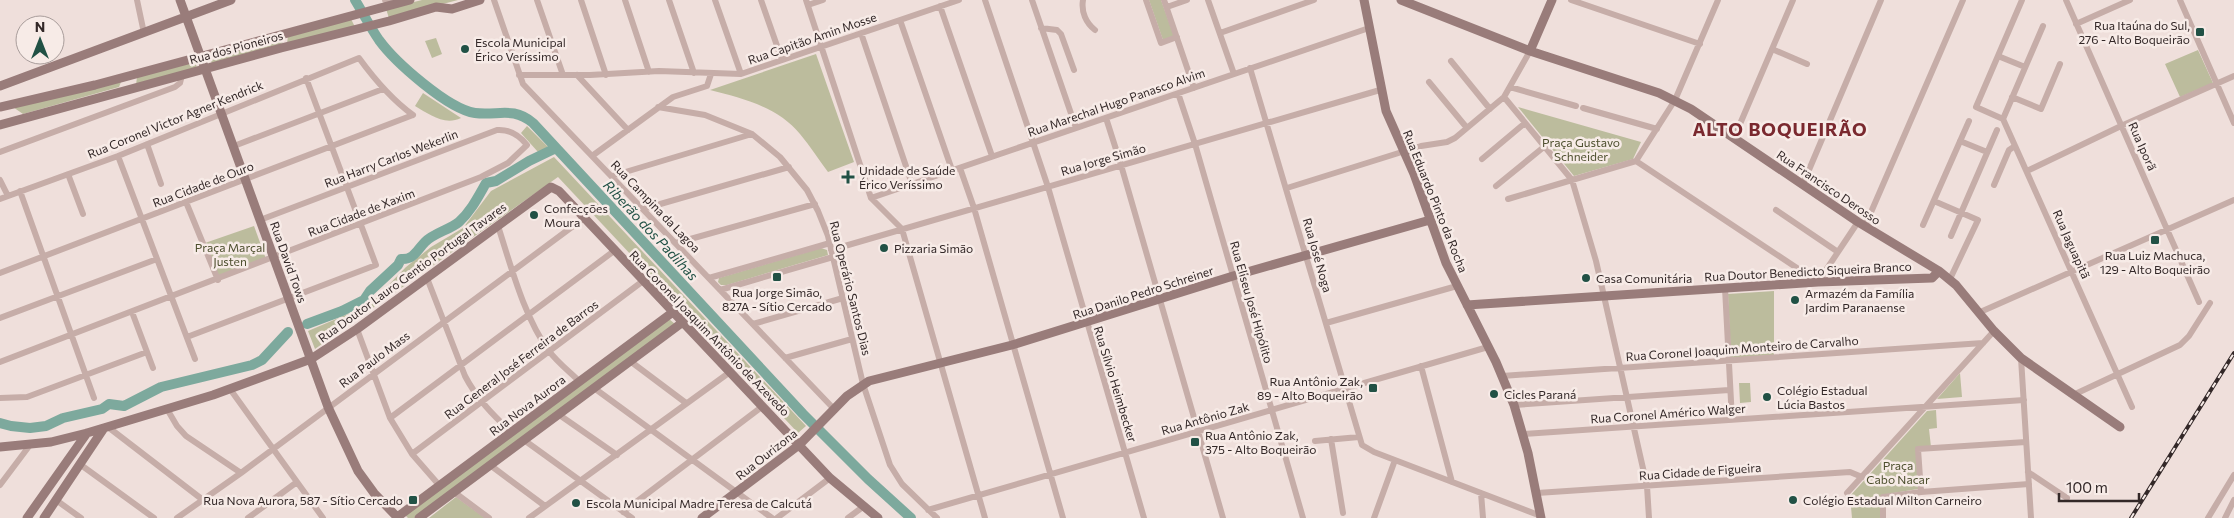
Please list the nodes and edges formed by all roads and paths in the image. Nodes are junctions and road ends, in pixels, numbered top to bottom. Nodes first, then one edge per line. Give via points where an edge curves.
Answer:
1 (137, 0) edge
2 (180, 0) edge
3 (231, 0) edge
4 (410, 0) edge
5 (480, 0) edge
6 (494, 0) edge
7 (537, 0) edge
8 (581, 0) edge
9 (625, 0) edge
10 (670, 0) edge
11 (716, 0) edge
12 (761, 0) edge
13 (823, 0) edge
14 (959, 0) edge
15 (985, 0) edge
16 (1032, 0) edge
17 (1083, 0) edge
18 (1146, 0) edge
19 (1164, 0) edge
20 (1187, 0) edge
21 (1208, 0) edge
22 (1314, 0) edge
23 (1364, 0) edge
24 (1401, 0) edge
25 (1552, 0) edge
26 (1571, 0) edge
27 (1718, 0) edge
28 (1793, 0) edge
29 (1880, 0) edge
30 (1963, 0) edge
31 (2022, 0) edge
32 (2066, 0) edge
33 (2073, 0) edge
34 (2130, 0) edge
35 (2180, 0) edge
36 (385, 2) edge
37 (807, 3) edge
38 (940, 6) junction
39 (1166, 7) junction
40 (2069, 8) junction
41 (187, 17) junction
42 (900, 20) junction
43 (2076, 24) junction
44 (2043, 26) dead end
45 (1042, 28) junction
46 (1369, 28) junction
47 (1095, 30) dead end
48 (144, 33) junction
49 (285, 33) junction
50 (861, 33) junction
51 (1220, 33) junction
52 (1177, 37) junction
53 (1700, 44) junction
54 (822, 46) junction
55 (281, 48) junction
56 (1772, 49) junction
57 (1530, 51) junction
58 (202, 56) junction
59 (1998, 56) junction
60 (782, 60) junction
61 (1451, 61) dead end
62 (1806, 64) dead end
63 (2060, 64) dead end
64 (1250, 68) junction
65 (2025, 68) junction
66 (206, 69) junction
67 (1074, 70) dead end
68 (649, 72) junction
69 (694, 73) junction
70 (138, 74) junction
71 (711, 74) junction
72 (740, 74) junction
73 (1234, 74) junction
74 (182, 75) junction
75 (519, 75) junction
76 (563, 75) junction
77 (606, 75) junction
78 (577, 76) junction
79 (2234, 76) edge
80 (124, 77) junction
81 (306, 78) junction
82 (1429, 82) dead end
83 (2217, 84) junction
84 (0, 86) edge
85 (1510, 87) junction
86 (134, 88) junction
87 (1194, 88) junction
88 (383, 90) junction
89 (1380, 90) junction
90 (119, 93) junction
91 (1178, 93) junction
92 (1504, 97) junction
93 (2012, 97) junction
94 (1675, 100) junction
95 (2, 106) edge
96 (658, 108) junction
97 (1490, 108) junction
98 (223, 113) junction
99 (319, 113) junction
100 (1106, 118) junction
101 (2003, 119) junction
102 (1969, 121) dead end
103 (1268, 123) junction
104 (1526, 123) junction
105 (2234, 123) edge
106 (0, 125) edge
107 (2121, 126) junction
108 (1076, 128) junction
109 (1467, 128) junction
110 (1657, 129) junction
111 (628, 130) junction
112 (1997, 130) dead end
113 (752, 134) junction
114 (1734, 138) junction
115 (1960, 140) junction
116 (1033, 143) junction
117 (147, 144) junction
118 (1195, 144) junction
119 (527, 145) joint
120 (234, 146) junction
121 (332, 146) junction
122 (1545, 146) junction
123 (2015, 146) junction
124 (0, 152) edge
125 (1987, 152) junction
126 (1404, 153) junction
127 (118, 156) junction
128 (592, 156) junction
129 (992, 156) junction
130 (1482, 159) dead end
131 (1636, 161) junction
132 (1121, 165) junction
133 (789, 167) junction
134 (960, 168) junction
135 (952, 170) junction
136 (2026, 171) junction
137 (68, 174) junction
138 (612, 176) junction
139 (0, 180) edge
140 (246, 180) junction
141 (1572, 180) junction
142 (161, 184) dead end
143 (912, 184) junction
144 (1802, 184) junction
145 (1994, 185) dead end
146 (1496, 186) dead end
147 (348, 187) junction
148 (1048, 187) junction
149 (1287, 188) junction
150 (546, 189) joint
151 (20, 191) junction
152 (8, 196) junction
153 (871, 198) junction
154 (0, 199) edge
155 (1508, 199) dead end
156 (2234, 200) edge
157 (1934, 201) junction
158 (186, 202) junction
159 (815, 204) junction
160 (974, 208) junction
161 (643, 209) junction
162 (1776, 210) dead end
163 (1961, 213) junction
164 (83, 214) dead end
165 (584, 218) junction
166 (142, 219) junction
167 (260, 220) junction
168 (1430, 220) junction
169 (361, 224) junction
170 (1862, 224) junction
171 (1923, 225) dead end
172 (498, 226) junction
173 (902, 229) junction
174 (2167, 229) junction
175 (1951, 236) dead end
176 (676, 243) junction
177 (831, 250) junction
178 (614, 251) junction
179 (1838, 252) junction
180 (1306, 255) junction
181 (43, 256) junction
182 (274, 258) junction
183 (157, 259) junction
184 (512, 270) junction
185 (1939, 271) junction
186 (2071, 272) junction
187 (0, 273) edge
188 (1233, 276) junction
189 (426, 278) junction
190 (709, 278) junction
191 (1950, 279) junction
192 (218, 280) junction
193 (643, 281) junction
194 (1818, 282) junction
195 (1457, 286) junction
196 (1724, 288) junction
197 (720, 290) junction
198 (1604, 296) junction
199 (58, 297) junction
200 (171, 298) junction
201 (843, 298) junction
202 (289, 299) junction
203 (1160, 300) junction
204 (2199, 302) dead end
205 (2210, 303) dead end
206 (1467, 305) junction
207 (132, 312) junction
208 (673, 312) junction
209 (1978, 313) junction
210 (529, 314) junction
211 (0, 318) edge
212 (444, 322) junction
213 (683, 322) junction
214 (1326, 323) junction
215 (753, 324) junction
216 (1086, 324) junction
217 (357, 329) junction
218 (1994, 331) junction
219 (72, 335) junction
220 (186, 337) junction
221 (852, 339) junction
222 (1983, 343) junction
223 (1012, 345) junction
224 (1488, 347) junction
225 (147, 352) junction
226 (549, 352) junction
227 (785, 358) junction
228 (2021, 358) junction
229 (195, 359) dead end
230 (311, 359) junction
231 (1727, 360) junction
232 (630, 361) junction
233 (0, 362) edge
234 (939, 363) junction
235 (461, 366) junction
236 (1421, 366) junction
237 (153, 368) dead end
238 (1620, 368) junction
239 (730, 372) junction
240 (87, 374) junction
241 (2117, 374) junction
242 (374, 375) junction
243 (1502, 376) junction
244 (579, 381) junction
245 (863, 384) junction
246 (594, 388) junction
247 (1345, 388) junction
248 (230, 390) junction
249 (1730, 390) junction
250 (2073, 395) junction
251 (1627, 397) junction
252 (0, 398) edge
253 (94, 398) dead end
254 (2024, 400) junction
255 (481, 403) junction
256 (686, 403) junction
257 (1514, 405) junction
258 (763, 406) junction
259 (1925, 406) junction
260 (328, 407) junction
261 (2132, 407) dead end
262 (167, 409) junction
263 (834, 409) junction
264 (1272, 410) junction
265 (558, 414) junction
266 (390, 418) junction
267 (1732, 420) junction
268 (1633, 426) junction
269 (106, 427) junction
270 (2120, 427) dead end
271 (651, 429) junction
272 (1198, 431) junction
273 (511, 432) junction
274 (87, 433) junction
275 (1523, 434) junction
276 (1359, 437) junction
277 (1332, 439) junction
278 (524, 440) junction
279 (1315, 440) dead end
280 (796, 442) junction
281 (2026, 442) junction
282 (30, 445) junction
283 (0, 447) edge
284 (272, 450) junction
285 (1125, 453) junction
286 (412, 454) junction
287 (616, 455) junction
288 (693, 459) junction
289 (1395, 460) junction
290 (471, 461) junction
291 (81, 465) junction
292 (490, 465) junction
293 (460, 470) junction
294 (481, 472) junction
295 (2028, 472) junction
296 (241, 473) junction
297 (1050, 474) junction
298 (2234, 475) edge
299 (1862, 477) junction
300 (830, 478) junction
301 (470, 479) junction
302 (580, 480) junction
303 (297, 482) junction
304 (1452, 482) junction
305 (2029, 484) junction
306 (0, 485) edge
307 (440, 486) junction
308 (1647, 486) junction
309 (454, 492) junction
310 (737, 492) junction
311 (1921, 492) junction
312 (1481, 493) junction
313 (1537, 493) junction
314 (1846, 493) dead end
315 (978, 495) junction
316 (2067, 498) dead end
317 (56, 500) junction
318 (203, 500) junction
319 (2234, 500) edge
320 (545, 506) junction
321 (864, 506) junction
322 (928, 510) junction
323 (623, 512) junction
324 (1342, 513) dead end
325 (319, 517) edge
326 (1374, 517) edge
327 (1541, 517) edge
328 (27, 518) edge
329 (44, 518) edge
330 (81, 518) edge
331 (154, 518) edge
332 (178, 518) edge
333 (248, 518) edge
334 (397, 518) edge
335 (419, 518) edge
336 (489, 518) edge
337 (529, 518) edge
338 (632, 518) edge
339 (702, 518) edge
340 (772, 518) edge
341 (777, 518) edge
342 (848, 518) edge
343 (878, 518) edge
344 (937, 518) edge
345 (985, 518) edge
346 (1063, 518) edge
347 (1144, 518) edge
348 (1223, 518) edge
349 (1303, 518) edge
350 (1382, 518) edge
351 (1483, 518) edge
352 (1649, 518) edge
353 (1883, 518) edge
354 (2031, 518) edge
355 (2208, 518) edge
356 (2225, 518) edge

1 - 48 street
2 - 41 main road, Rua David Tows
3 - 41 main road
4 - 36 main road, Rua dos Pioneiros
5 - 55 main road, Rua dos Pioneiros via 452,9 436,7
6 - 75 street, Rua Campina da Lagoa
7 - 76 street
8 - 77 street
9 - 68 street
10 - 69 street
11 - 72 street
12 - 60 street
13 - 37 street
14 - 38 street, Rua Capitão Amin Mosse
15 - 116 street, Rua Sílvio Heimbecker
16 - 45 street
17 - 47 street via 1082,10 1088,25
18 - 52 street via 1161,43
19 - 39 street
20 - 39 street
21 - 51 street
22 - 51 street
23 - 46 main road, Rua Eduardo Pinto da Rocha
24 - 57 main road, Rua Francisco Derosso
25 - 57 main road
26 - 53 street
27 - 53 street
28 - 56 street
29 - 144 street
30 - 170 street
31 - 59 street
32 - 40 street, Rua Iporã
33 - 40 street
34 - 43 street
35 - 83 street
36 - 49 main road, Rua dos Pioneiros
37 - 54 street
38 - 42 street, Rua Capitão Amin Mosse
38 - 129 street
39 - 52 street
40 - 43 street, Rua Iporã
41 - 48 main road
41 - 58 main road, Rua David Tows
42 - 50 street, Rua Capitão Amin Mosse
42 - 135 street
43 - 107 street, Rua Iporã
44 - 65 street
45 - 67 street via 1057,30 1061,34
45 - 108 street
46 - 64 street, Rua Marechal Hugo Panasco Alvim
46 - 89 main road, Rua Eduardo Pinto da Rocha
48 - 84 main road
49 - 55 main road
49 - 58 main road, Rua dos Pioneiros
50 - 54 street, Rua Capitão Amin Mosse
50 - 143 street
51 - 73 street
52 - 87 street
53 - 94 street
54 - 60 street, Rua Capitão Amin Mosse
54 - 153 street
55 - 66 main road, Rua dos Pioneiros
56 - 62 street
56 - 114 street
57 - 85 street
57 - 94 main road, Rua Francisco Derosso
58 - 66 main road, Rua David Tows
58 - 70 main road, Rua dos Pioneiros
59 - 65 street
59 - 101 street via 1976,106
60 - 72 street, Rua Capitão Amin Mosse
61 - 97 street
63 - 93 street via 2041,109
64 - 73 street, Rua Marechal Hugo Panasco Alvim
64 - 103 street, Rua José Noga
65 - 93 street
66 - 74 main road, Rua dos Pioneiros
66 - 98 main road, Rua David Tows
68 - 69 street, Rua Capitão Amin Mosse
68 - 77 street, Rua Capitão Amin Mosse
69 - 71 street, Rua Capitão Amin Mosse
70 - 80 main road, Rua dos Pioneiros
70 - 86 main road via 133,80
71 - 72 street, Rua Capitão Amin Mosse
71 - 96 street via 707,86 679,94
73 - 87 street, Rua Marechal Hugo Panasco Alvim
74 - 86 main road, Rua dos Pioneiros
74 - 124 street via 175,87
75 - 76 street, Rua Capitão Amin Mosse
75 - 128 street, Rua Campina da Lagoa via 525,86
76 - 78 street, Rua Capitão Amin Mosse
77 - 78 street, Rua Capitão Amin Mosse
78 - 111 street
79 - 83 street
80 - 90 main road via 124,86
80 - 95 main road, Rua dos Pioneiros
81 - 88 street, Rua Coronel Victor Agner Kendrick via 358,58
81 - 98 street, Rua Coronel Victor Agner Kendrick
81 - 99 street
82 - 109 street
83 - 105 street
83 - 107 street
85 - 92 street
85 - 110 street
86 - 90 main road, Rua dos Pioneiros
87 - 91 street, Rua Marechal Hugo Panasco Alvim
88 - 99 street
88 - 121 street, Rua Cidade de Ouro via 413,115
89 - 103 street, Rua Jorge Simão
89 - 126 main road, Rua Eduardo Pinto da Rocha
90 - 106 main road, Rua dos Pioneiros
91 - 100 street, Rua Marechal Hugo Panasco Alvim
91 - 118 street, Rua Eliseu José Hipólito
92 - 97 street
92 - 104 street
93 - 101 street
94 - 110 street
94 - 114 main road, Rua Francisco Derosso
96 - 111 street
96 - 113 street, Rua Operário Santos Dias via 706,115
97 - 109 street
98 - 117 street, Rua Coronel Victor Agner Kendrick
98 - 120 main road, Rua David Tows
99 - 120 street
99 - 121 street
100 - 108 street, Rua Marechal Hugo Panasco Alvim
100 - 132 street
101 - 123 street, Rua Jaguapitã
102 - 115 street
103 - 118 street, Rua Jorge Simão
103 - 149 street, Rua José Noga
104 - 122 street
104 - 130 street
107 - 136 street
107 - 174 street, Rua Iporã
108 - 116 street, Rua Marechal Hugo Panasco Alvim
109 - 126 street via 1447,142
110 - 131 street
111 - 128 street
112 - 125 street
113 - 133 street, Rua Operário Santos Dias
113 - 138 street
114 - 144 main road, Rua Francisco Derosso
115 - 125 street
115 - 157 street
116 - 129 street, Rua Marechal Hugo Panasco Alvim
116 - 148 street, Rua Sílvio Heimbecker
117 - 127 street, Rua Coronel Victor Agner Kendrick
117 - 142 street
118 - 132 street, Rua Jorge Simão
118 - 188 street, Rua Eliseu José Hipólito
119 - 147 street, Rua Harry Carlos Wekerlin via 520,136 505,129 497,130
119 - 169 street, Rua Cidade de Xaxim via 508,163 481,177
120 - 140 main road, Rua David Tows
121 - 140 street, Rua Cidade de Ouro
121 - 147 street
122 - 141 street
122 - 146 street
123 - 136 street, Rua Jaguapitã
123 - 145 street via 2009,150
125 - 163 street
126 - 149 street
126 - 168 main road, Rua Eduardo Pinto da Rocha
127 - 137 street, Rua Coronel Victor Agner Kendrick
127 - 166 street
128 - 138 street, Rua Campina da Lagoa
129 - 134 street, Rua Marechal Hugo Panasco Alvim
131 - 141 street
131 - 194 street
132 - 148 street, Rua Jorge Simão
132 - 203 street
133 - 159 street, Rua Operário Santos Dias
133 - 161 street
134 - 135 street, Rua Marechal Hugo Panasco Alvim
134 - 160 street
135 - 143 street, Rua Marechal Hugo Panasco Alvim
136 - 186 street, Rua Jaguapitã
137 - 151 street, Rua Coronel Victor Agner Kendrick
137 - 164 street
138 - 161 street, Rua Campina da Lagoa
139 - 152 street
140 - 158 street, Rua Cidade de Ouro
140 - 167 main road, Rua David Tows
141 - 155 street
141 - 198 street
143 - 153 street, Rua Marechal Hugo Panasco Alvim
144 - 170 main road, Rua Francisco Derosso
147 - 167 street, Rua Harry Carlos Wekerlin
147 - 169 street
148 - 160 street, Rua Jorge Simão
148 - 216 street, Rua Sílvio Heimbecker
149 - 180 street, Rua José Noga
150 - 165 main road, Rua Coronel Joaquim Antônio de Azevedo via 555,188
150 - 172 main road, Rua Doutor Lauro Gentio Portugal Tavares
151 - 152 street, Rua Coronel Victor Agner Kendrick
151 - 181 street
152 - 154 street, Rua Coronel Victor Agner Kendrick
153 - 173 street
156 - 174 street
157 - 163 street
157 - 171 street
158 - 166 street, Rua Cidade de Ouro
158 - 192 street
159 - 176 street
159 - 177 street, Rua Operário Santos Dias
160 - 173 street, Rua Jorge Simão
160 - 223 street
161 - 176 street, Rua Campina da Lagoa
162 - 179 street
163 - 175 street
163 - 191 street via 1978,220
165 - 178 main road, Rua Coronel Joaquim Antônio de Azevedo
165 - 184 street, Rua Paulo Mass
166 - 181 street, Rua Cidade de Ouro
166 - 183 street
167 - 182 main road, Rua David Tows
168 - 180 main road, Rua Danilo Pedro Schreiner
168 - 195 main road, Rua Eduardo Pinto da Rocha via 1442,256
169 - 182 street, Rua Cidade de Xaxim
169 - 202 street via 376,265
170 - 179 street
170 - 185 main road, Rua Francisco Derosso
172 - 184 street
172 - 189 main road, Rua Doutor Lauro Gentio Portugal Tavares
173 - 177 street, Rua Jorge Simão
173 - 234 street
174 - 186 street
174 - 204 street, Rua Iporã
176 - 190 street, Rua Campina da Lagoa
177 - 190 street, Rua Jorge Simão
177 - 197 street, Rua Jorge Simão
177 - 201 street, Rua Operário Santos Dias
178 - 193 main road, Rua Coronel Joaquim Antônio de Azevedo
178 - 210 street
179 - 194 street
180 - 188 main road, Rua Danilo Pedro Schreiner
180 - 214 street, Rua José Noga
181 - 187 street, Rua Cidade de Ouro
181 - 199 street
182 - 192 street, Rua Cidade de Xaxim
182 - 202 main road, Rua David Tows
183 - 199 street
183 - 200 street
184 - 210 street
184 - 212 street, Rua Paulo Mass
185 - 191 main road, Rua Francisco Derosso
185 - 194 main road, Rua Doutor Benedicto Siqueira Branco via 1932,278
186 - 209 street
186 - 241 street, Rua Jaguapitã
188 - 203 main road, Rua Danilo Pedro Schreiner
188 - 264 street, Rua Eliseu José Hipólito
189 - 212 street
189 - 217 main road, Rua Doutor Lauro Gentio Portugal Tavares
190 - 197 street, Rua Campina da Lagoa
191 - 209 main road, Rua Francisco Derosso
192 - 200 street, Rua Cidade de Xaxim
193 - 208 main road, Rua Coronel Joaquim Antônio de Azevedo
193 - 226 street, Rua General José Ferreira de Barros
194 - 196 main road, Rua Doutor Benedicto Siqueira Branco
195 - 206 main road, Rua Eduardo Pinto da Rocha
195 - 214 street
196 - 198 main road, Rua Doutor Benedicto Siqueira Branco
196 - 231 street
197 - 215 street, Rua Campina da Lagoa
198 - 206 main road, Rua Doutor Benedicto Siqueira Branco
198 - 238 street
199 - 211 street
199 - 219 street
200 - 207 street, Rua Cidade de Xaxim
200 - 220 street
201 - 215 street
201 - 221 street, Rua Operário Santos Dias
202 - 220 street
202 - 230 main road, Rua David Tows
203 - 216 main road, Rua Danilo Pedro Schreiner
203 - 272 street
205 - 241 street via 2180,345
206 - 224 main road, Rua Eduardo Pinto da Rocha
207 - 219 street, Rua Cidade de Xaxim
207 - 225 street
208 - 213 main road, Rua Coronel Joaquim Antônio de Azevedo
208 - 244 main road, Rua Nova Aurora
209 - 218 main road, Rua Francisco Derosso
210 - 226 street
210 - 235 street
212 - 235 street
212 - 242 street, Rua Paulo Mass
213 - 232 main road, Rua Nova Aurora
213 - 239 main road, Rua Coronel Joaquim Antônio de Azevedo
214 - 247 street, Rua José Noga
215 - 227 street, Rua Campina da Lagoa
216 - 223 main road, Rua Danilo Pedro Schreiner
216 - 285 street, Rua Sílvio Heimbecker
217 - 230 main road, Rua Doutor Lauro Gentio Portugal Tavares
217 - 242 street
218 - 222 street
218 - 228 main road, Rua Francisco Derosso
219 - 233 street, Rua Cidade de Xaxim
219 - 240 street
220 - 229 street
221 - 227 street
221 - 245 street, Rua Operário Santos Dias
222 - 231 street, Rua Coronel Joaquim Monteiro de Carvalho
222 - 259 street
223 - 234 main road, Rua Danilo Pedro Schreiner
223 - 297 street
224 - 236 street, Rua Antônio Zak
224 - 243 main road, Rua Eduardo Pinto da Rocha
225 - 237 street
225 - 240 street
226 - 244 street
226 - 255 street, Rua General José Ferreira de Barros
227 - 263 street, Rua Campina da Lagoa
228 - 250 main road, Rua Francisco Derosso
228 - 254 street
230 - 248 main road, Rua Doutor Lauro Gentio Portugal Tavares
230 - 260 main road, Rua David Tows
231 - 238 street, Rua Coronel Joaquim Monteiro de Carvalho
231 - 249 street
232 - 246 main road, Rua Nova Aurora
232 - 256 street
234 - 245 main road, Rua Danilo Pedro Schreiner
234 - 315 street
235 - 255 street
235 - 266 street
236 - 247 street, Rua Antônio Zak
236 - 304 street
238 - 243 street, Rua Coronel Joaquim Monteiro de Carvalho
238 - 251 street
239 - 256 street
239 - 258 main road, Rua Coronel Joaquim Antônio de Azevedo
240 - 252 street via 27,397
240 - 253 street
241 - 250 street
241 - 261 street, Rua Jaguapitã
242 - 260 street, Rua Paulo Mass
242 - 266 street
243 - 257 main road, Rua Eduardo Pinto da Rocha
244 - 273 main road, Rua Nova Aurora
245 - 263 main road, Rua Ourizona
245 - 322 street, Rua Operário Santos Dias via 892,471
246 - 265 main road, Rua Nova Aurora
246 - 271 street
247 - 264 street, Rua Antônio Zak
247 - 276 street, Rua José Noga
248 - 262 main road, Rua Doutor Lauro Gentio Portugal Tavares
248 - 284 street
249 - 251 street
249 - 267 street
250 - 270 main road, Rua Francisco Derosso
251 - 257 street
251 - 268 street
254 - 259 street, Rua Coronel Américo Walger
254 - 281 street
255 - 273 street
255 - 286 street, Rua General José Ferreira de Barros
256 - 271 street
257 - 275 main road, Rua Eduardo Pinto da Rocha
258 - 280 main road, Rua Coronel Joaquim Antônio de Azevedo
258 - 288 street
259 - 267 street, Rua Coronel Américo Walger
259 - 299 street
260 - 284 street, Rua Paulo Mass
260 - 334 main road, Rua David Tows via 358,471
262 - 269 main road, Rua Doutor Lauro Gentio Portugal Tavares
262 - 296 street via 186,436
263 - 280 main road, Rua Ourizona via 809,435
264 - 272 street, Rua Antônio Zak
264 - 349 street, Rua Eliseu José Hipólito
265 - 278 main road, Rua Nova Aurora
265 - 287 street
266 - 286 street
267 - 268 street, Rua Coronel Américo Walger
268 - 275 street, Rua Coronel Américo Walger
268 - 308 street
269 - 274 main road, Rua Doutor Lauro Gentio Portugal Tavares
269 - 291 main road
269 - 318 street
271 - 287 street
271 - 288 street
272 - 285 street, Rua Antônio Zak
272 - 348 street
273 - 290 main road, Rua Nova Aurora
274 - 282 main road, Rua Doutor Lauro Gentio Portugal Tavares
274 - 328 main road
275 - 313 main road, Rua Eduardo Pinto da Rocha
276 - 277 street
276 - 289 street, Rua José Noga via 1365,448
277 - 279 street
277 - 324 street
278 - 292 main road, Rua Nova Aurora
278 - 302 street
280 - 300 main road, Rua Coronel Joaquim Antônio de Azevedo
280 - 310 main road, Rua Ourizona via 791,451
281 - 295 street
281 - 311 street via 1918,450
282 - 283 main road, Rua Doutor Lauro Gentio Portugal Tavares
282 - 306 street
284 - 296 street, Rua Paulo Mass
284 - 303 street
285 - 297 street, Rua Antônio Zak
285 - 347 street, Rua Sílvio Heimbecker
286 - 307 street
287 - 302 street
288 - 310 street
288 - 323 street
289 - 304 street
289 - 326 street
290 - 293 main road, Rua Nova Aurora
290 - 294 main road via 471,468
291 - 317 main road
291 - 331 street
292 - 294 main road, Rua Nova Aurora
292 - 320 street
293 - 301 main road via 468,473
293 - 307 main road, Rua Nova Aurora
294 - 301 main road, Rua Nova Aurora
295 - 305 street
295 - 316 street
296 - 318 street, Rua Paulo Mass
297 - 315 street, Rua Antônio Zak
297 - 346 street
298 - 355 street
299 - 308 street, Rua Cidade de Figueira via 1850,472
299 - 314 street
300 - 321 main road, Rua Coronel Joaquim Antônio de Azevedo
300 - 341 street
301 - 309 main road, Rua Nova Aurora
302 - 320 street
302 - 323 street
303 - 325 street
303 - 333 street
304 - 312 street
305 - 311 street
305 - 354 street
307 - 334 main road, Rua Nova Aurora
308 - 313 street, Rua Cidade de Figueira
308 - 352 street
309 - 335 main road, Rua Nova Aurora
309 - 336 street
310 - 339 main road, Rua Ourizona
310 - 340 street
311 - 353 street via 1883,497
312 - 327 street
312 - 351 street
313 - 327 main road, Rua Eduardo Pinto da Rocha
315 - 322 street, Rua Antônio Zak
315 - 345 street
317 - 329 main road
317 - 330 street
318 - 332 street, Rua Paulo Mass
319 - 356 street
320 - 337 street
321 - 342 street
321 - 343 main road, Rua Coronel Joaquim Antônio de Azevedo
322 - 344 street, Rua Operário Santos Dias
323 - 338 street
326 - 350 street

